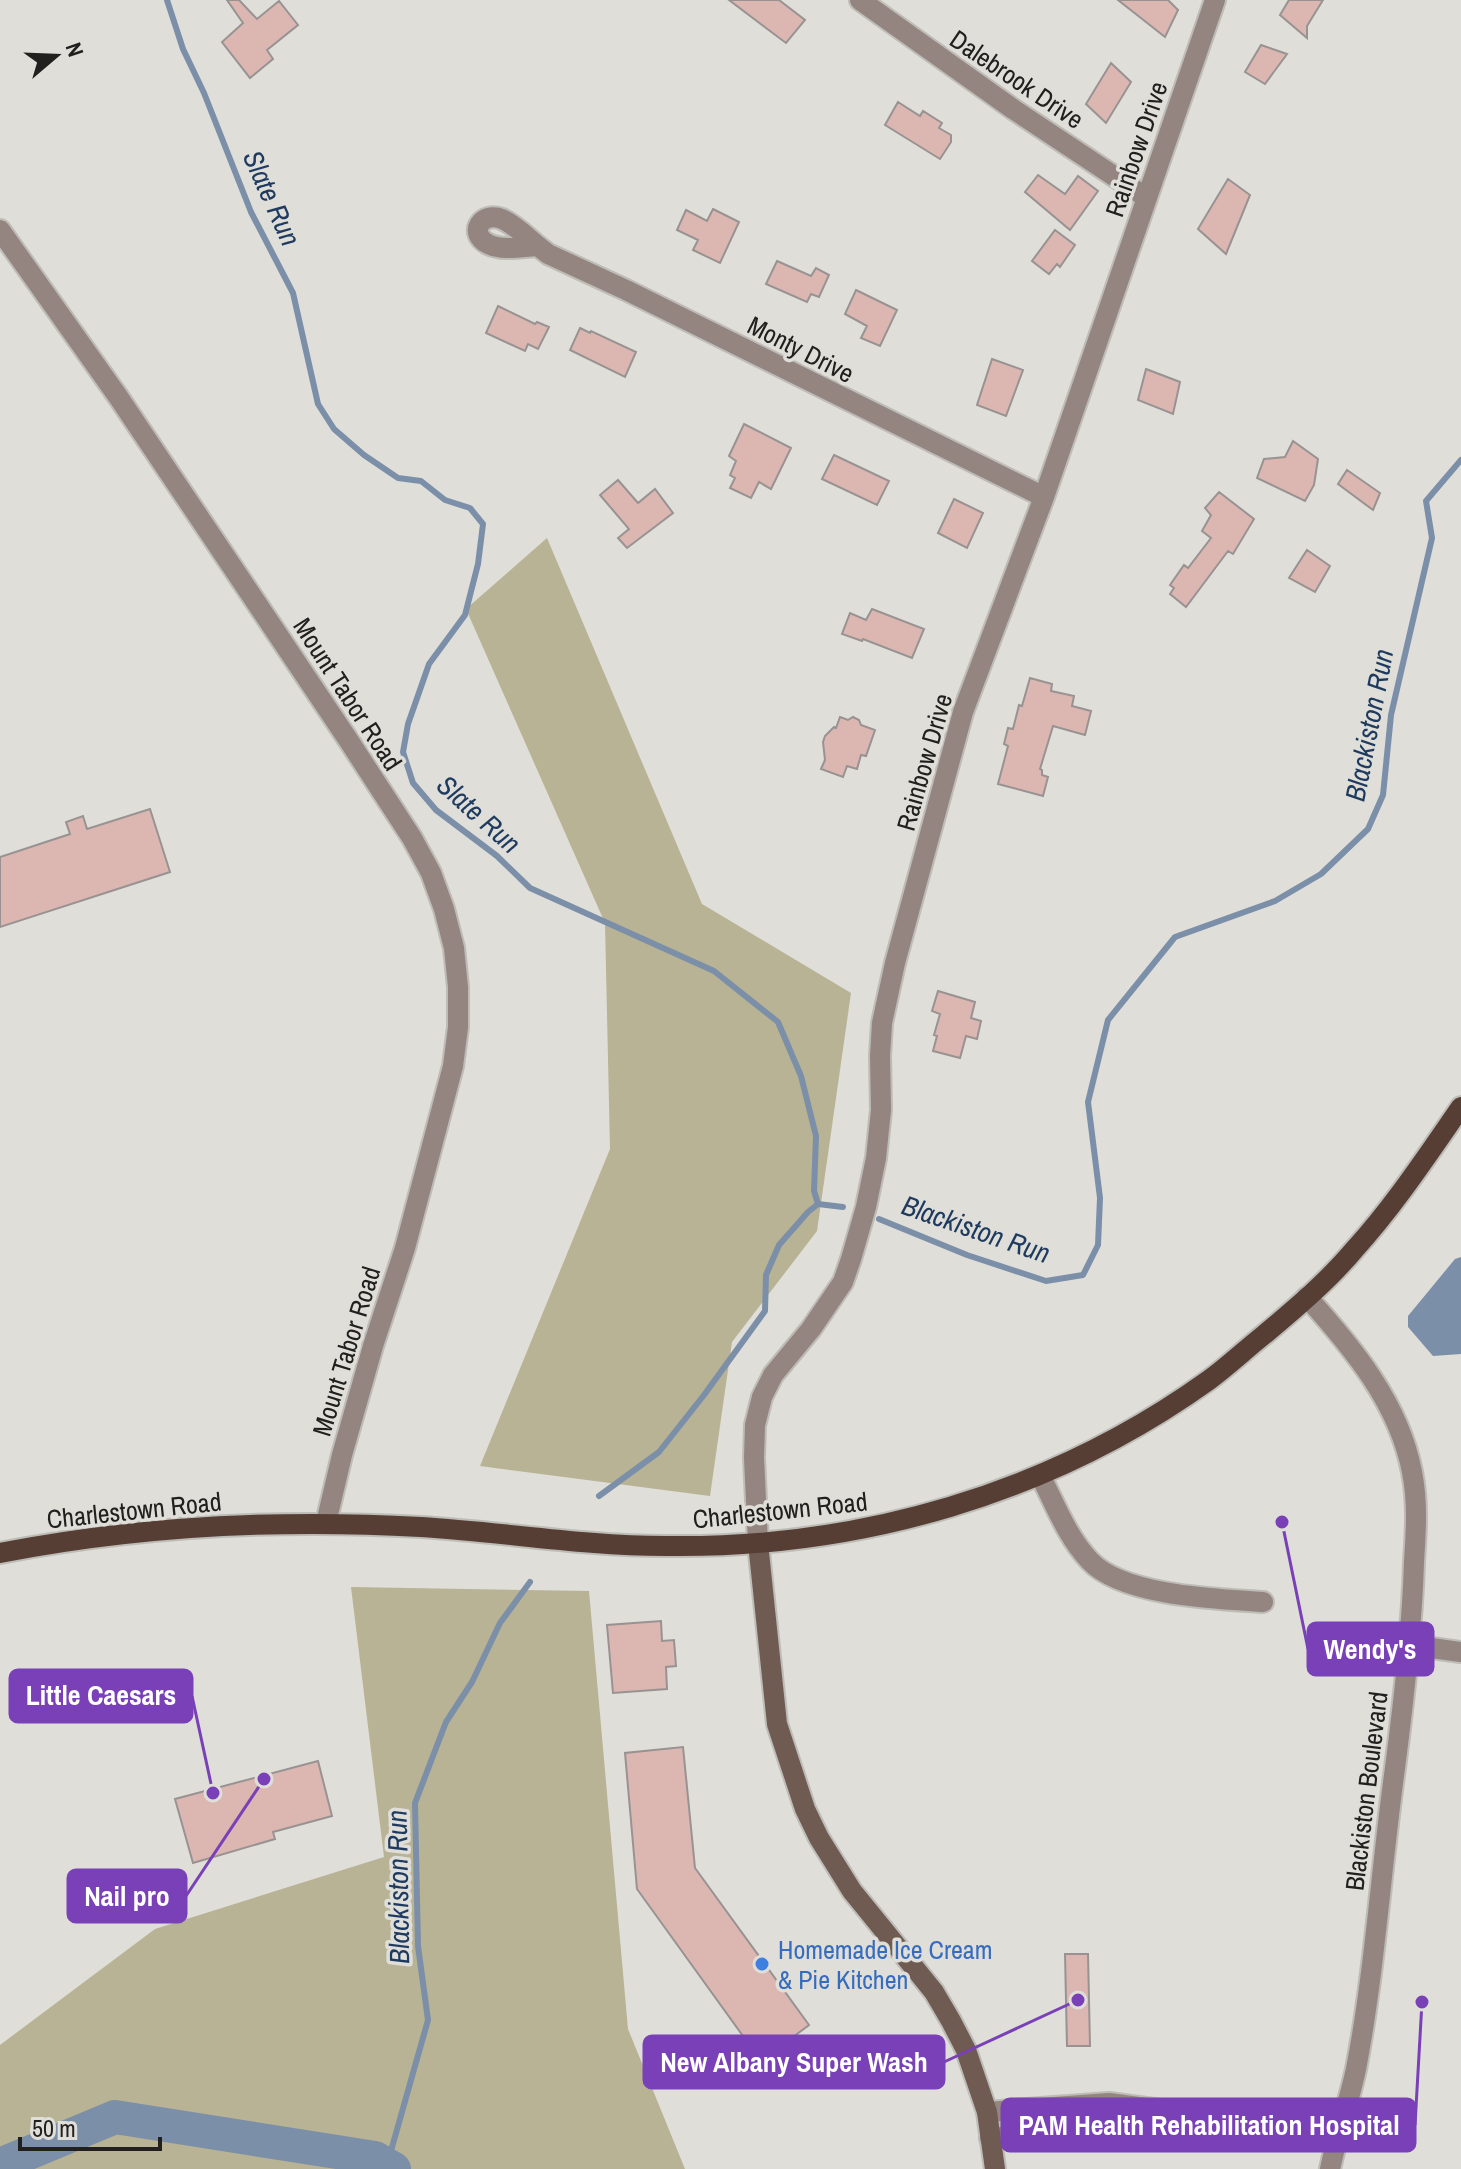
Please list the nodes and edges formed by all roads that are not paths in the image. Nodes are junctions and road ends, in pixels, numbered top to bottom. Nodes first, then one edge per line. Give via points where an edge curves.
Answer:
1 (860, 0) edge
2 (1215, 0) edge
3 (1147, 198) junction
4 (1, 234) edge
5 (538, 246) dead end
6 (1044, 497) junction
7 (1461, 1107) edge
8 (1307, 1297) junction
9 (1040, 1475) junction
10 (326, 1523) junction
11 (758, 1543) junction
12 (0, 1553) edge
13 (1263, 1602) dead end
14 (1410, 1645) junction
15 (1461, 1652) edge
16 (1161, 2110) junction
17 (987, 2112) junction
18 (1339, 2128) junction
19 (990, 2138) junction
20 (995, 2169) edge
21 (1330, 2169) edge

1 - 3 street, Dalebrook Drive
2 - 3 street, Rainbow Drive
3 - 6 street, Rainbow Drive
4 - 10 street, Mount Tabor Road via 119,398 412,838 431,873 454,948 458,1027 453,1066
5 - 6 street, Monty Drive
6 - 11 street, Rainbow Drive via 963,712 895,963 882,1023 876,1158 851,1259 843,1282 762,1397 754,1458
7 - 8 main road, Charlestown Road via 1379,1222
8 - 9 main road, Charlestown Road via 1212,1378 1173,1404
8 - 14 street, Blackiston Boulevard via 1381,1390 1412,1469 1417,1506
9 - 11 main road, Charlestown Road via 919,1517
9 - 13 street via 1072,1538 1102,1571 1186,1596
10 - 11 main road, Charlestown Road via 620,1545
10 - 12 main road, Charlestown Road via 126,1533
11 - 17 main road via 777,1724 805,1809 852,1891 936,1995 966,2050
14 - 15 street
14 - 18 street, Blackiston Boulevard via 1369,1982 1355,2071
16 - 17 street via 1109,2103
16 - 18 street
16 - 19 street via 1091,2130
17 - 19 main road
18 - 21 street, Blackiston Boulevard
19 - 20 main road

